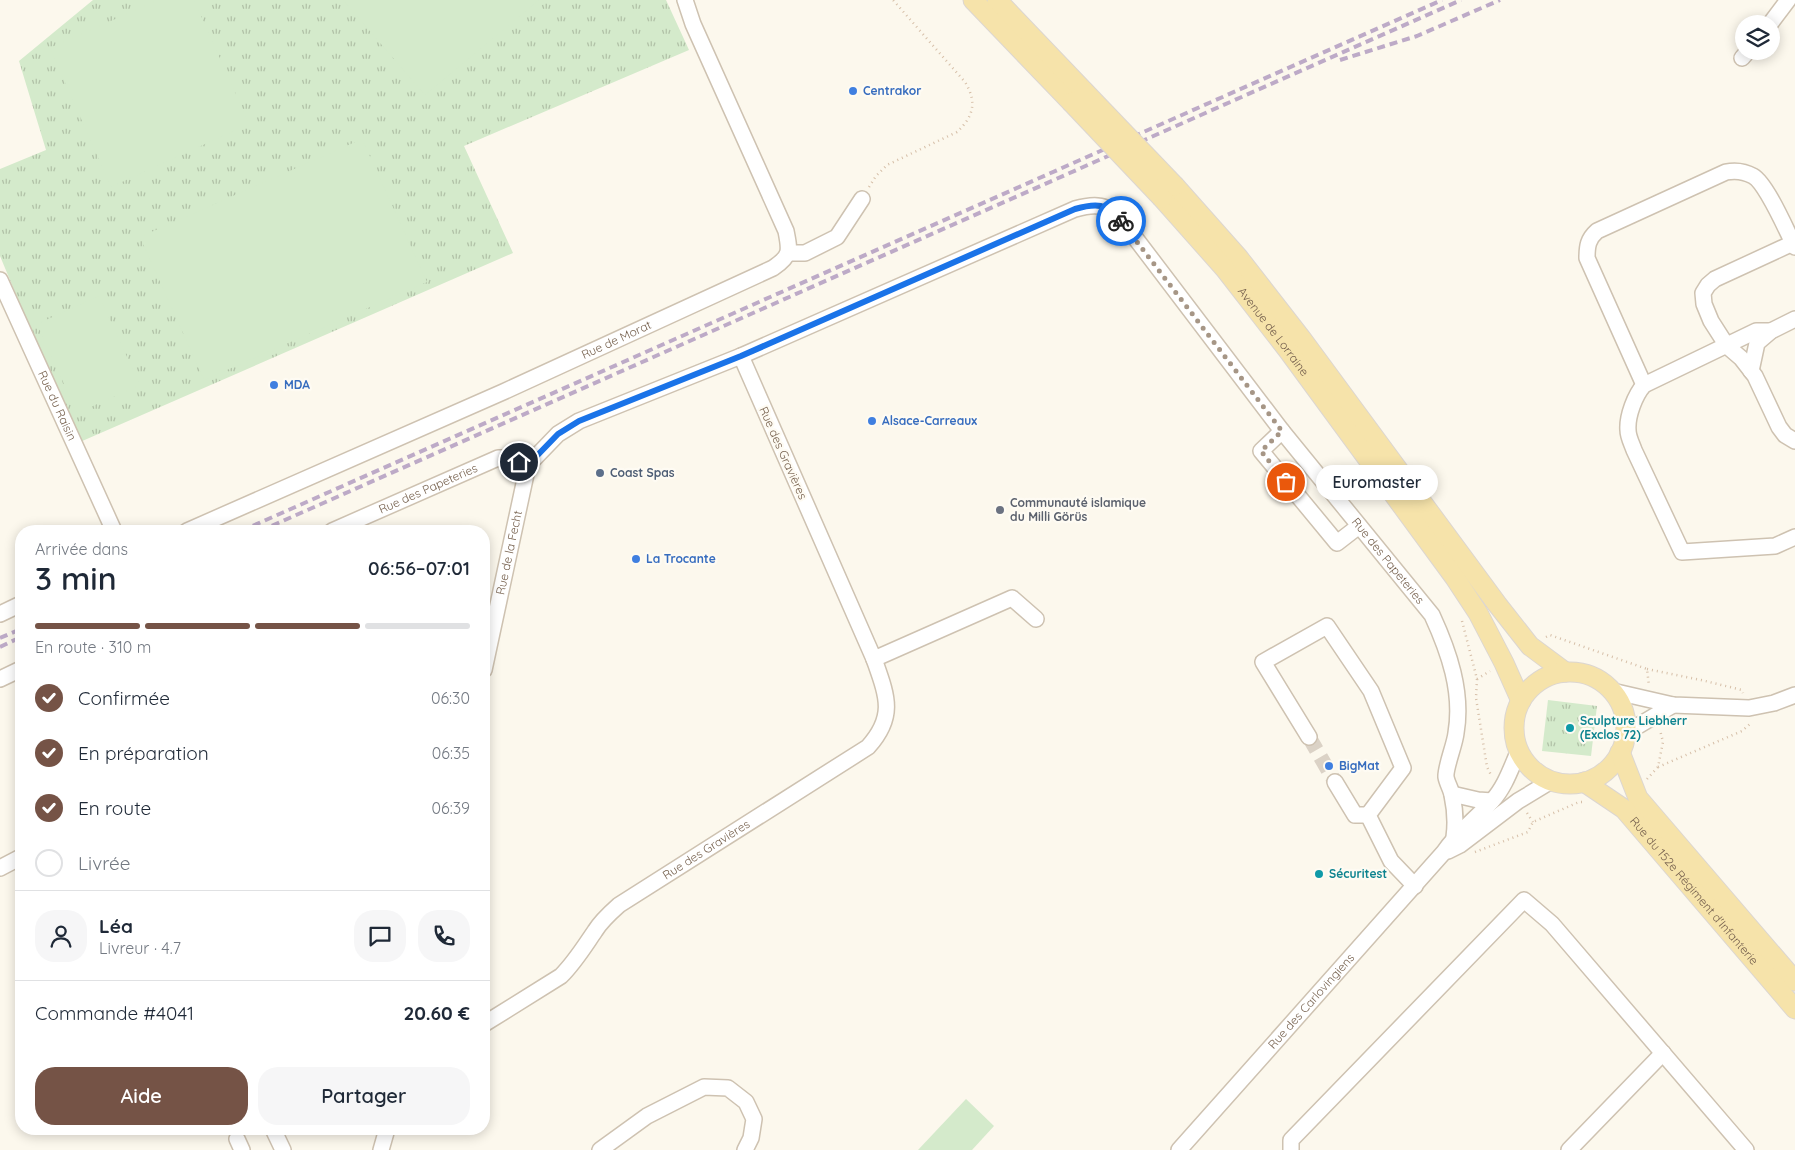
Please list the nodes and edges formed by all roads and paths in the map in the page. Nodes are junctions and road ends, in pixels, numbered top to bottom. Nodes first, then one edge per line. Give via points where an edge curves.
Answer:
1 (686, 0) edge
2 (893, 0) edge
3 (973, 0) edge
4 (997, 0) edge
5 (1788, 0) edge
6 (1777, 15) edge
7 (1077, 96) junction
8 (1168, 192) junction
9 (862, 199) joint
10 (1794, 245) edge
11 (789, 253) junction
12 (0, 280) edge
13 (1795, 320) edge
14 (1771, 331) junction
15 (1727, 346) junction
16 (741, 356) junction
17 (1751, 371) junction
18 (1644, 385) junction
19 (1282, 431) junction
20 (1794, 439) edge
21 (528, 465) junction
22 (111, 525) edge
23 (201, 525) edge
24 (346, 525) edge
25 (1360, 526) junction
26 (1795, 537) edge
27 (15, 607) edge
28 (0, 614) edge
29 (1036, 618) dead end
30 (490, 642) edge
31 (874, 659) junction
32 (1647, 669) dead end
33 (15, 672) edge
34 (1565, 672) junction
35 (0, 678) edge
36 (1477, 679) dead end
37 (1612, 691) junction
38 (1795, 695) edge
39 (1520, 701) junction
40 (1673, 705) junction
41 (1752, 714) junction
42 (1626, 733) junction
43 (1309, 737) tunnel mouth
44 (1519, 750) junction
45 (1620, 752) junction
46 (1658, 768) dead end
47 (1551, 781) junction
48 (1335, 782) tunnel mouth
49 (1584, 782) junction
50 (1502, 786) junction
51 (1452, 794) junction
52 (1492, 801) junction
53 (1518, 801) junction
54 (1368, 815) junction
55 (1454, 837) junction
56 (1444, 852) junction
57 (15, 861) edge
58 (0, 868) edge
59 (1415, 886) junction
60 (1795, 981) edge
61 (1795, 1009) edge
62 (490, 1020) edge
63 (1663, 1053) junction
64 (277, 1135) edge
65 (385, 1135) edge
66 (616, 1145) edge
67 (283, 1150) edge
68 (381, 1150) edge
69 (600, 1150) edge
70 (745, 1150) edge
71 (1179, 1150) edge
72 (1291, 1150) edge
73 (1569, 1150) edge
74 (1746, 1150) edge

1 - 11 street via 786,231
2 - 9 path via 965,82 972,94 972,108 967,123 957,132 887,165
3 - 7 main road, Avenue de Lorraine
4 - 7 main road, Avenue de Lorraine
5 - 6 street
7 - 8 main road, Avenue de Lorraine, bridge
8 - 34 main road, Avenue de Lorraine via 1238,258 1496,604 1530,646
8 - 39 main road, Avenue de Lorraine via 1288,349 1455,578 1504,663
9 - 11 street via 837,237 805,253
10 - 15 street via 1708,285 1703,293 1704,304
10 - 18 street via 1769,196 1755,177 1738,170 1726,172 1597,231 1587,244 1587,258
11 - 23 street, Rue de Morat via 773,268 503,392
12 - 22 street, Rue du Raisin
13 - 14 street
14 - 15 street via 1756,331
14 - 17 street via 1757,343
15 - 17 street
15 - 18 street
16 - 19 street, Rue des Papeteries via 1075,209 1100,205 1114,213 1130,231
16 - 21 street, Rue des Papeteries via 579,421 558,434
16 - 31 street, Rue des Gravières
17 - 20 street via 1779,426 1785,435
18 - 26 street via 1638,391 1628,432 1682,552 1775,546
19 - 25 street, Rue des Papeteries
19 - 25 street via 1261,451 1337,544
21 - 24 street, Rue des Papeteries via 510,458 498,458
21 - 30 street, Rue de la Fecht
25 - 51 street, Rue des Papeteries via 1420,598 1442,637 1455,678 1458,704 1456,732 1446,777
27 - 28 street
29 - 31 street via 1012,598
31 - 62 street, Rue des Gravières via 885,689 887,712 880,734 868,747 619,904 561,976
32 - 41 path via 1742,690
33 - 35 street
34 - 37 main road via 1582,673 1599,680
34 - 39 main road via 1547,677
36 - 50 path via 1476,698 1487,767
37 - 40 street
37 - 42 main road via 1623,711
38 - 41 street
39 - 44 main road via 1514,734
40 - 41 street
40 - 42 street
41 - 46 path via 1742,731
42 - 45 main road
43 - 54 street via 1263,662 1327,626 1371,691 1403,768
44 - 47 main road via 1526,763
44 - 50 street, Rue des Carlovingiens
45 - 49 main road via 1599,776
45 - 60 main road, Rue du 152e Régiment d'Infanterie via 1638,798
47 - 49 main road
47 - 53 street, Rue des Carlovingiens
48 - 54 street via 1355,814
49 - 61 main road, Rue du 152e Régiment d'Infanterie via 1624,809
50 - 52 street, Rue des Carlovingiens
51 - 52 street
51 - 55 street, Rue des Papeteries via 1456,824
52 - 55 street, Rue des Carlovingiens
53 - 56 street, Rue des Carlovingiens via 1460,845
53 - 56 path via 1533,822 1528,832 1477,852
54 - 59 street via 1391,861
55 - 56 street, Rue des Carlovingiens
56 - 59 street, Rue des Carlovingiens
57 - 58 street
59 - 71 street, Rue des Carlovingiens
63 - 72 street via 1552,924 1524,900 1291,1140
63 - 73 street
63 - 74 street
64 - 67 street
65 - 68 street
66 - 69 street
66 - 70 street via 647,1116 704,1087 728,1088 746,1102 754,1119

